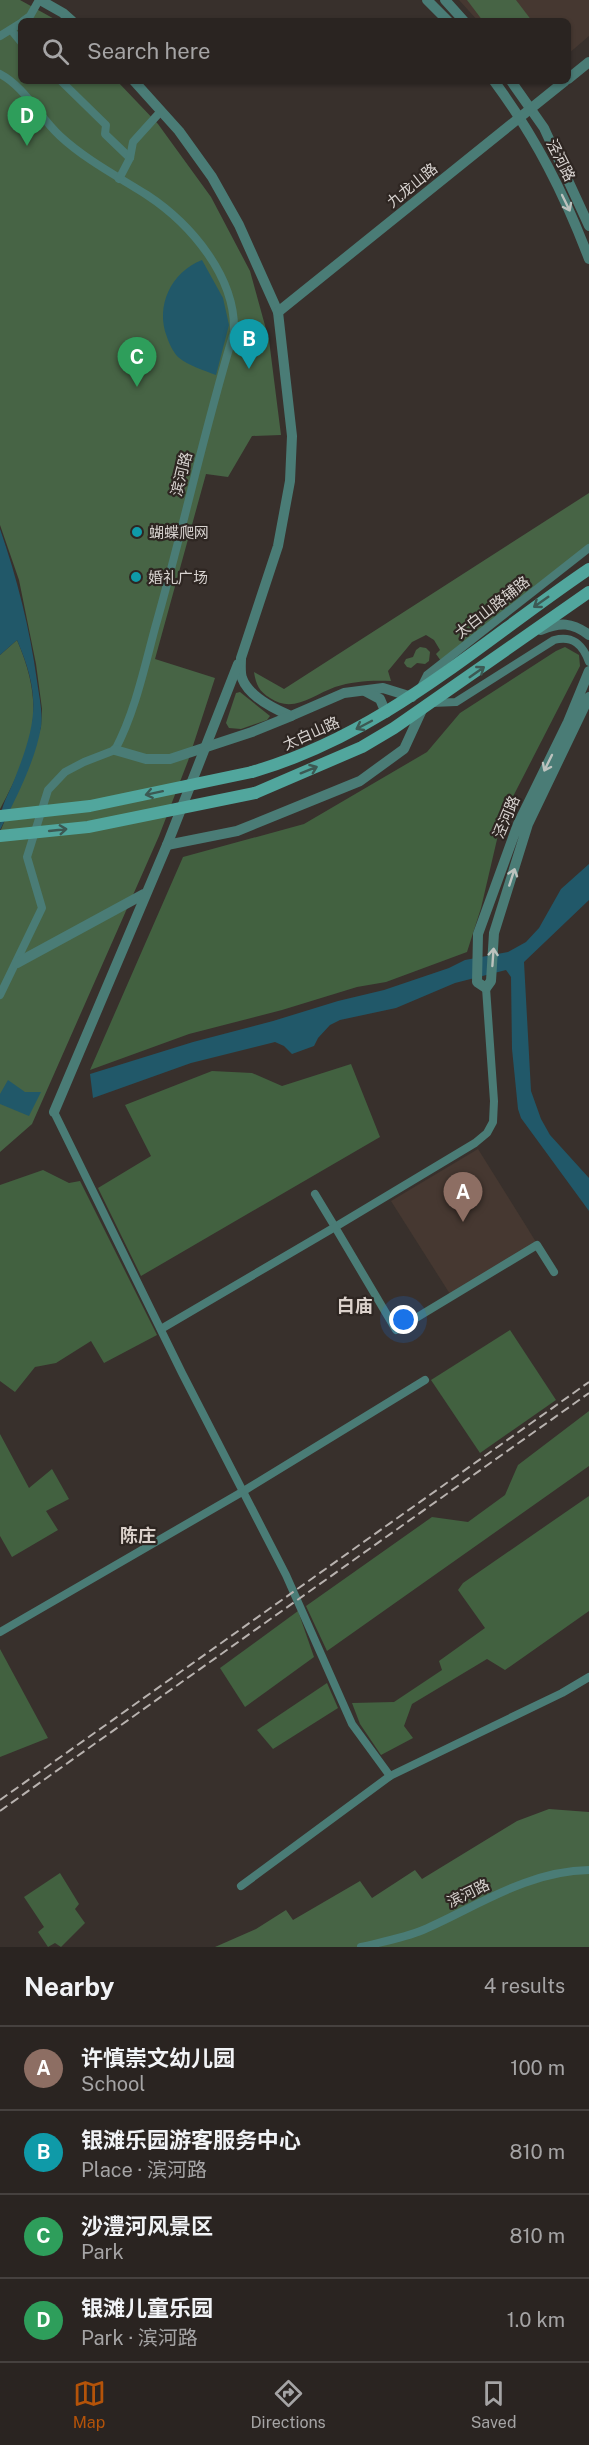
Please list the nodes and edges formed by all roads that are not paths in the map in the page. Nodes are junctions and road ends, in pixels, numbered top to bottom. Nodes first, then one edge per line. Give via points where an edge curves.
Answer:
1 (40, 0) edge
2 (427, 0) edge
3 (445, 0) edge
4 (27, 18) edge
5 (69, 18) edge
6 (445, 18) edge
7 (461, 18) edge
8 (18, 26) edge
9 (12, 31) junction
10 (0, 36) edge
11 (18, 38) edge
12 (589, 62) edge
13 (0, 74) edge
14 (571, 77) edge
15 (64, 84) edge
16 (137, 84) edge
17 (496, 84) edge
18 (513, 84) edge
19 (562, 84) edge
20 (532, 109) junction
21 (161, 111) junction
22 (520, 118) junction
23 (130, 158) junction
24 (119, 179) junction
25 (589, 226) edge
26 (589, 259) edge
27 (278, 312) junction
28 (589, 548) edge
29 (589, 569) edge
30 (589, 592) edge
31 (532, 633) junction
32 (589, 635) edge
33 (241, 658) junction
34 (589, 662) edge
35 (589, 671) edge
36 (365, 691) junction
37 (415, 695) junction
38 (589, 697) edge
39 (427, 706) junction
40 (386, 713) junction
41 (291, 716) junction
42 (206, 747) junction
43 (115, 750) junction
44 (0, 816) edge
45 (0, 836) edge
46 (166, 845) junction
47 (144, 894) junction
48 (17, 963) junction
49 (484, 984) junction
50 (0, 995) edge
51 (54, 1112) joint
52 (315, 1194) dead end
53 (335, 1227) junction
54 (554, 1272) dead end
55 (161, 1329) junction
56 (425, 1380) dead end
57 (242, 1492) junction
58 (0, 1632) edge
59 (589, 1677) edge
60 (390, 1776) junction
61 (589, 1870) edge
62 (241, 1886) dead end
63 (361, 1947) edge

1 - 4 street
1 - 5 street
2 - 6 street
3 - 7 street
8 - 9 street
9 - 10 street
9 - 11 street
12 - 14 street, 九龙山路
13 - 24 street, 滨河路 via 59,136
15 - 23 street via 106,125 105,134
16 - 21 street
17 - 22 street, 泾河路
18 - 20 street, 泾河路
19 - 20 street, 九龙山路
20 - 22 street, 九龙山路
20 - 25 street, 泾河路
21 - 23 street via 133,142
21 - 27 street via 212,177 239,225
22 -> 26 street, 泾河路 via 537,144
22 - 27 street, 九龙山路
23 - 24 street
24 - 43 street, 滨河路 via 153,200 194,237 222,279 235,317 168,585 128,726
27 - 33 street via 292,436 290,481 278,546
28 - 37 street, 太白山路辅路 via 427,675
29 -> 37 main road, 太白山路
30 - 31 main road
31 - 32 street via 557,623 570,624
39 -> 31 main road
33 - 41 street via 241,677 248,688 270,707
33 - 42 street
34 - 39 street via 585,649 573,640 554,640 456,702
35 -> 49 street, 泾河路 via 518,824 478,934
36 - 37 street via 383,688
36 - 40 street via 380,699
36 - 41 street via 344,693
37 - 40 main road, 太白山路
49 -> 38 street, 泾河路 via 494,933 528,824
45 -> 39 main road, bridge via 88,827 255,793 362,747
39 - 46 street via 404,749 360,781 237,831
40 -> 44 main road, 太白山路, bridge via 334,741 252,772 90,806
41 - 42 street
42 - 43 street via 146,759
42 - 46 street
43 - 48 street via 65,772 48,790 27,857 42,908
46 - 47 street
47 - 48 street
47 - 51 street
48 - 50 street
49 - 53 street via 494,1101 493,1122 487,1133
51 - 55 street
52 - 53 street
53 - 54 street via 396,1330 537,1245
53 - 55 street
55 - 57 street
56 - 57 street
57 - 58 street
57 - 60 street via 286,1575 352,1724
59 - 60 street
60 - 62 street
61 - 63 street, 滨河路 via 552,1873 520,1883 420,1931

